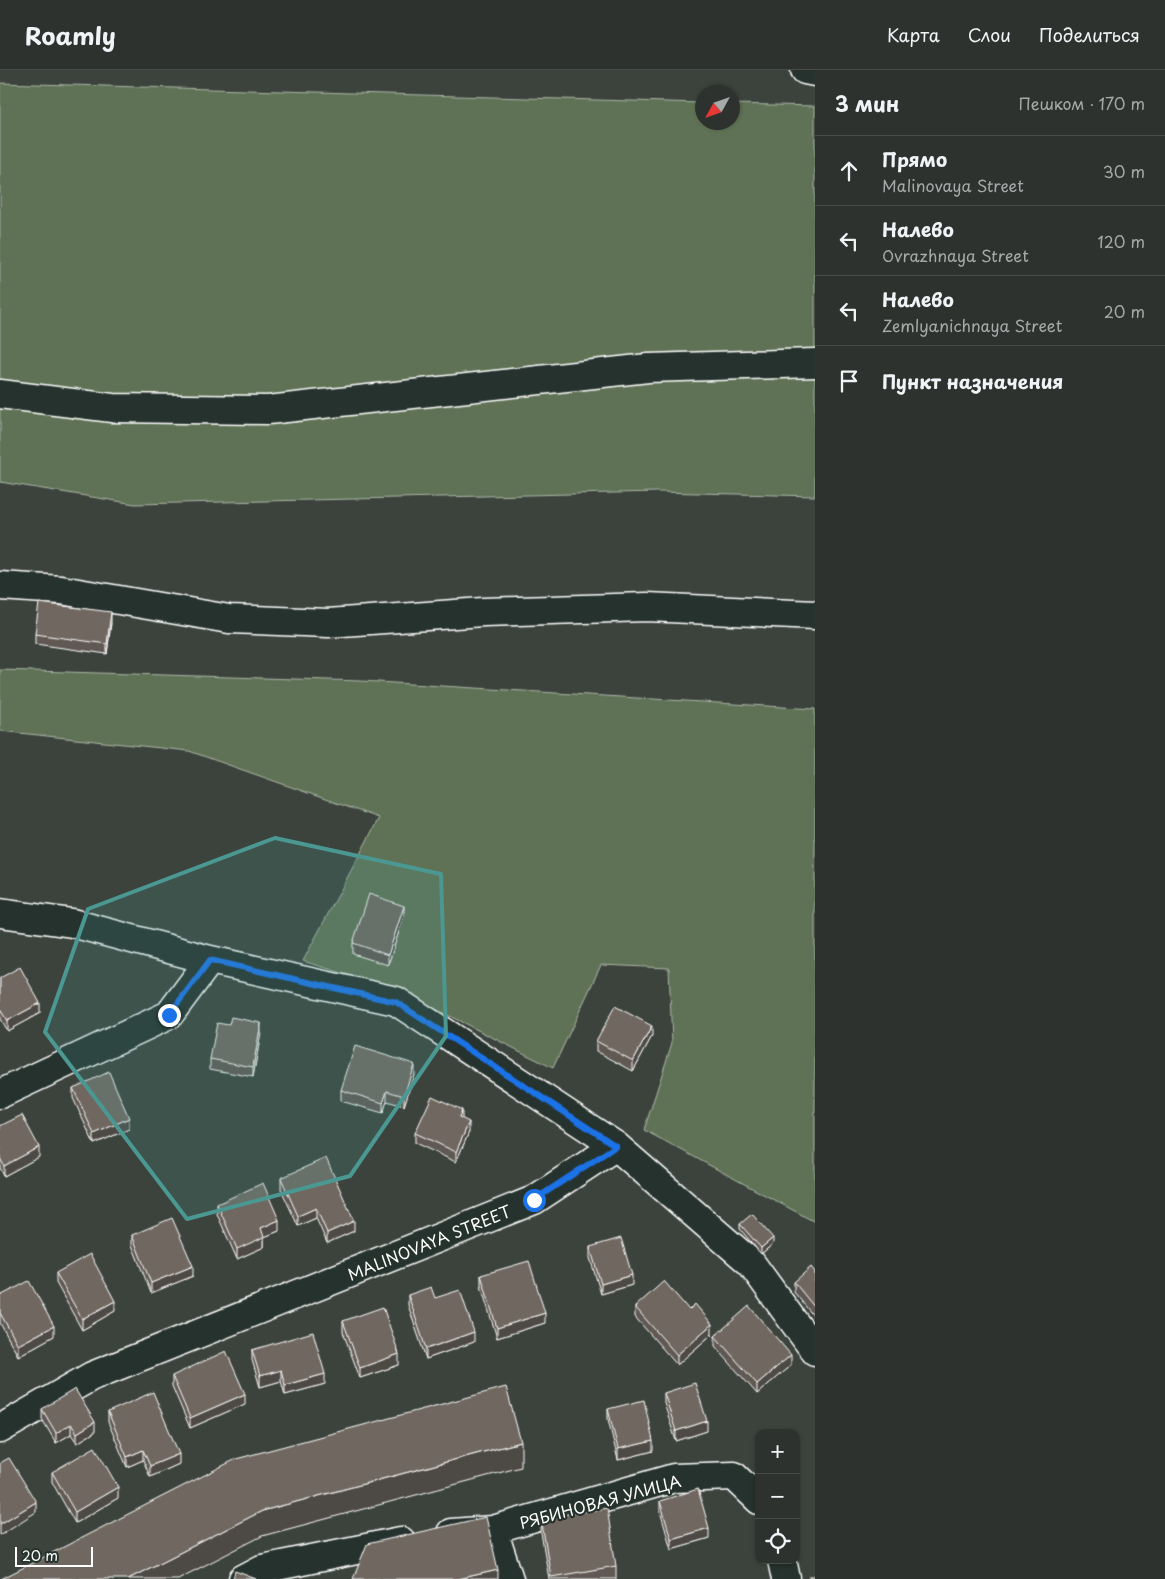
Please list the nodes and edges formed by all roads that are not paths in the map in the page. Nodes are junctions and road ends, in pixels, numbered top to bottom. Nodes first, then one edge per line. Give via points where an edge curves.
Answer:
1 (805, 70) edge
2 (815, 72) edge
3 (815, 363) edge
4 (0, 394) edge
5 (0, 586) edge
6 (815, 615) edge
7 (0, 913) edge
8 (210, 960) junction
9 (0, 1094) edge
10 (616, 1146) junction
11 (815, 1351) edge
12 (0, 1429) edge
13 (755, 1496) edge
14 (493, 1530) junction
15 (783, 1564) edge
16 (243, 1579) edge
17 (509, 1579) edge
18 (786, 1579) edge

1 - 2 street
3 - 4 street via 648,368 268,410 112,408
5 - 6 street via 61,590 229,619 328,623 483,612 647,607
7 - 8 street via 72,923
8 - 9 street via 169,1015
8 - 10 street via 396,1002
10 - 11 street via 751,1263
10 - 12 street, MALINOVAYA STREET via 534,1200 92,1376
13 - 14 street, РЯБИНОВАЯ УЛИЦА via 734,1476 674,1478
14 - 16 street, РЯБИНОВАЯ УЛИЦА via 435,1534 262,1569
14 - 17 street
15 - 18 street

